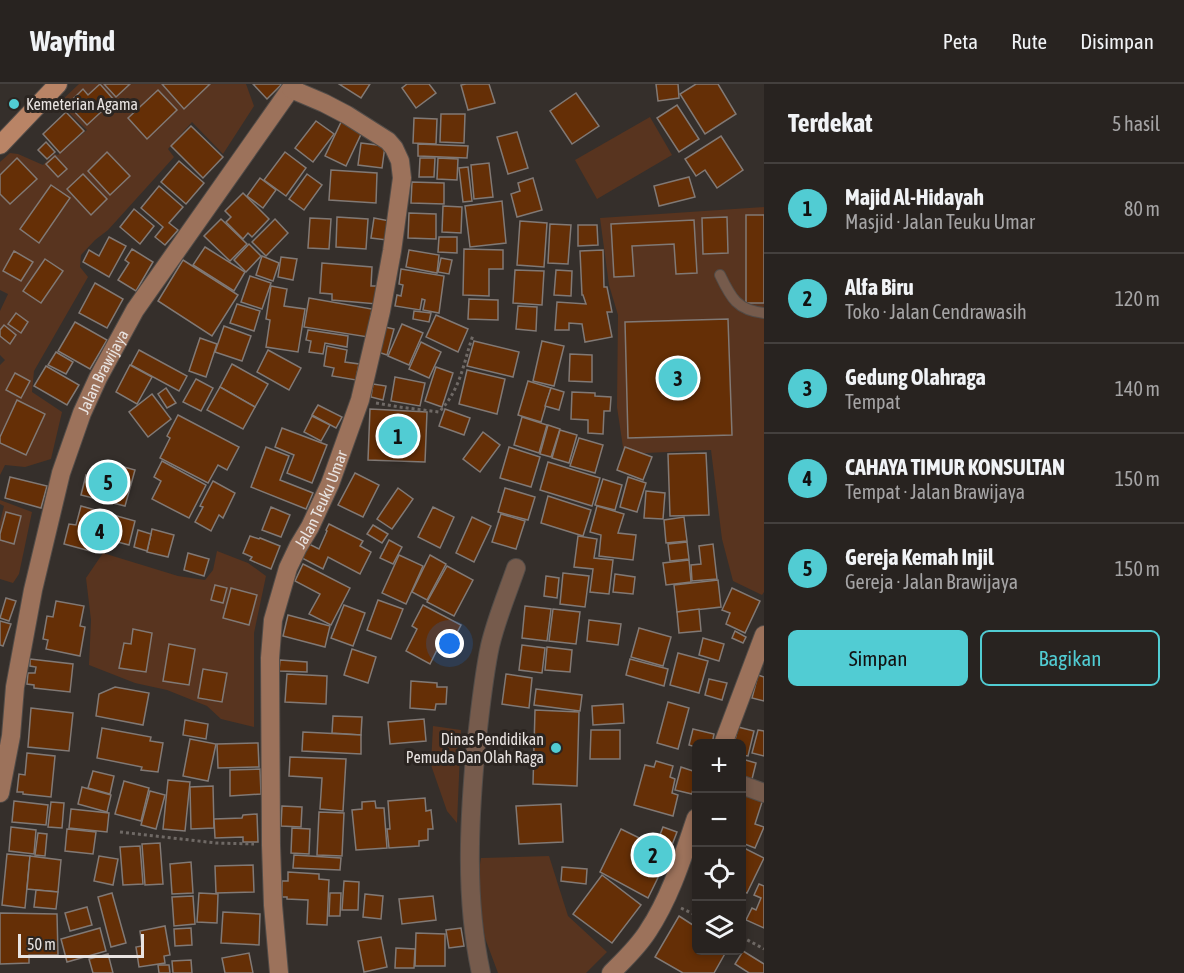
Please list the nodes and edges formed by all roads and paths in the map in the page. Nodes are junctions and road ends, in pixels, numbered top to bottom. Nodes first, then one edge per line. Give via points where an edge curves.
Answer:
1 (58, 84) edge
2 (292, 87) edge
3 (0, 145) edge
4 (720, 275) dead end
5 (764, 313) edge
6 (473, 335) dead end
7 (360, 400) junction
8 (516, 568) dead end
9 (764, 635) edge
10 (8, 688) edge
11 (725, 739) edge
12 (746, 787) edge
13 (0, 793) edge
14 (764, 793) edge
15 (692, 829) edge
16 (120, 832) dead end
17 (271, 845) junction
18 (746, 940) edge
19 (764, 949) edge
20 (279, 973) edge
21 (482, 973) edge
22 (611, 973) edge

1 - 3 main road
2 - 7 main road, Jalan Teuku Umar via 372,130 388,141 400,161 402,187 392,251
2 - 10 main road, Jalan Brawijaya via 135,310 98,378 61,473
4 - 5 lane via 739,305
6 - 7 path via 459,381 439,412
7 - 17 main road, Jalan Teuku Umar via 330,484 288,568 273,620
8 - 21 street via 490,646 473,777 470,886
9 - 11 main road
10 - 13 main road, Jalan Brawijaya via 10,736
12 - 14 street
15 - 22 main road via 666,900 643,939
16 - 17 path
17 - 20 main road, Jalan Teuku Umar
18 - 19 path

